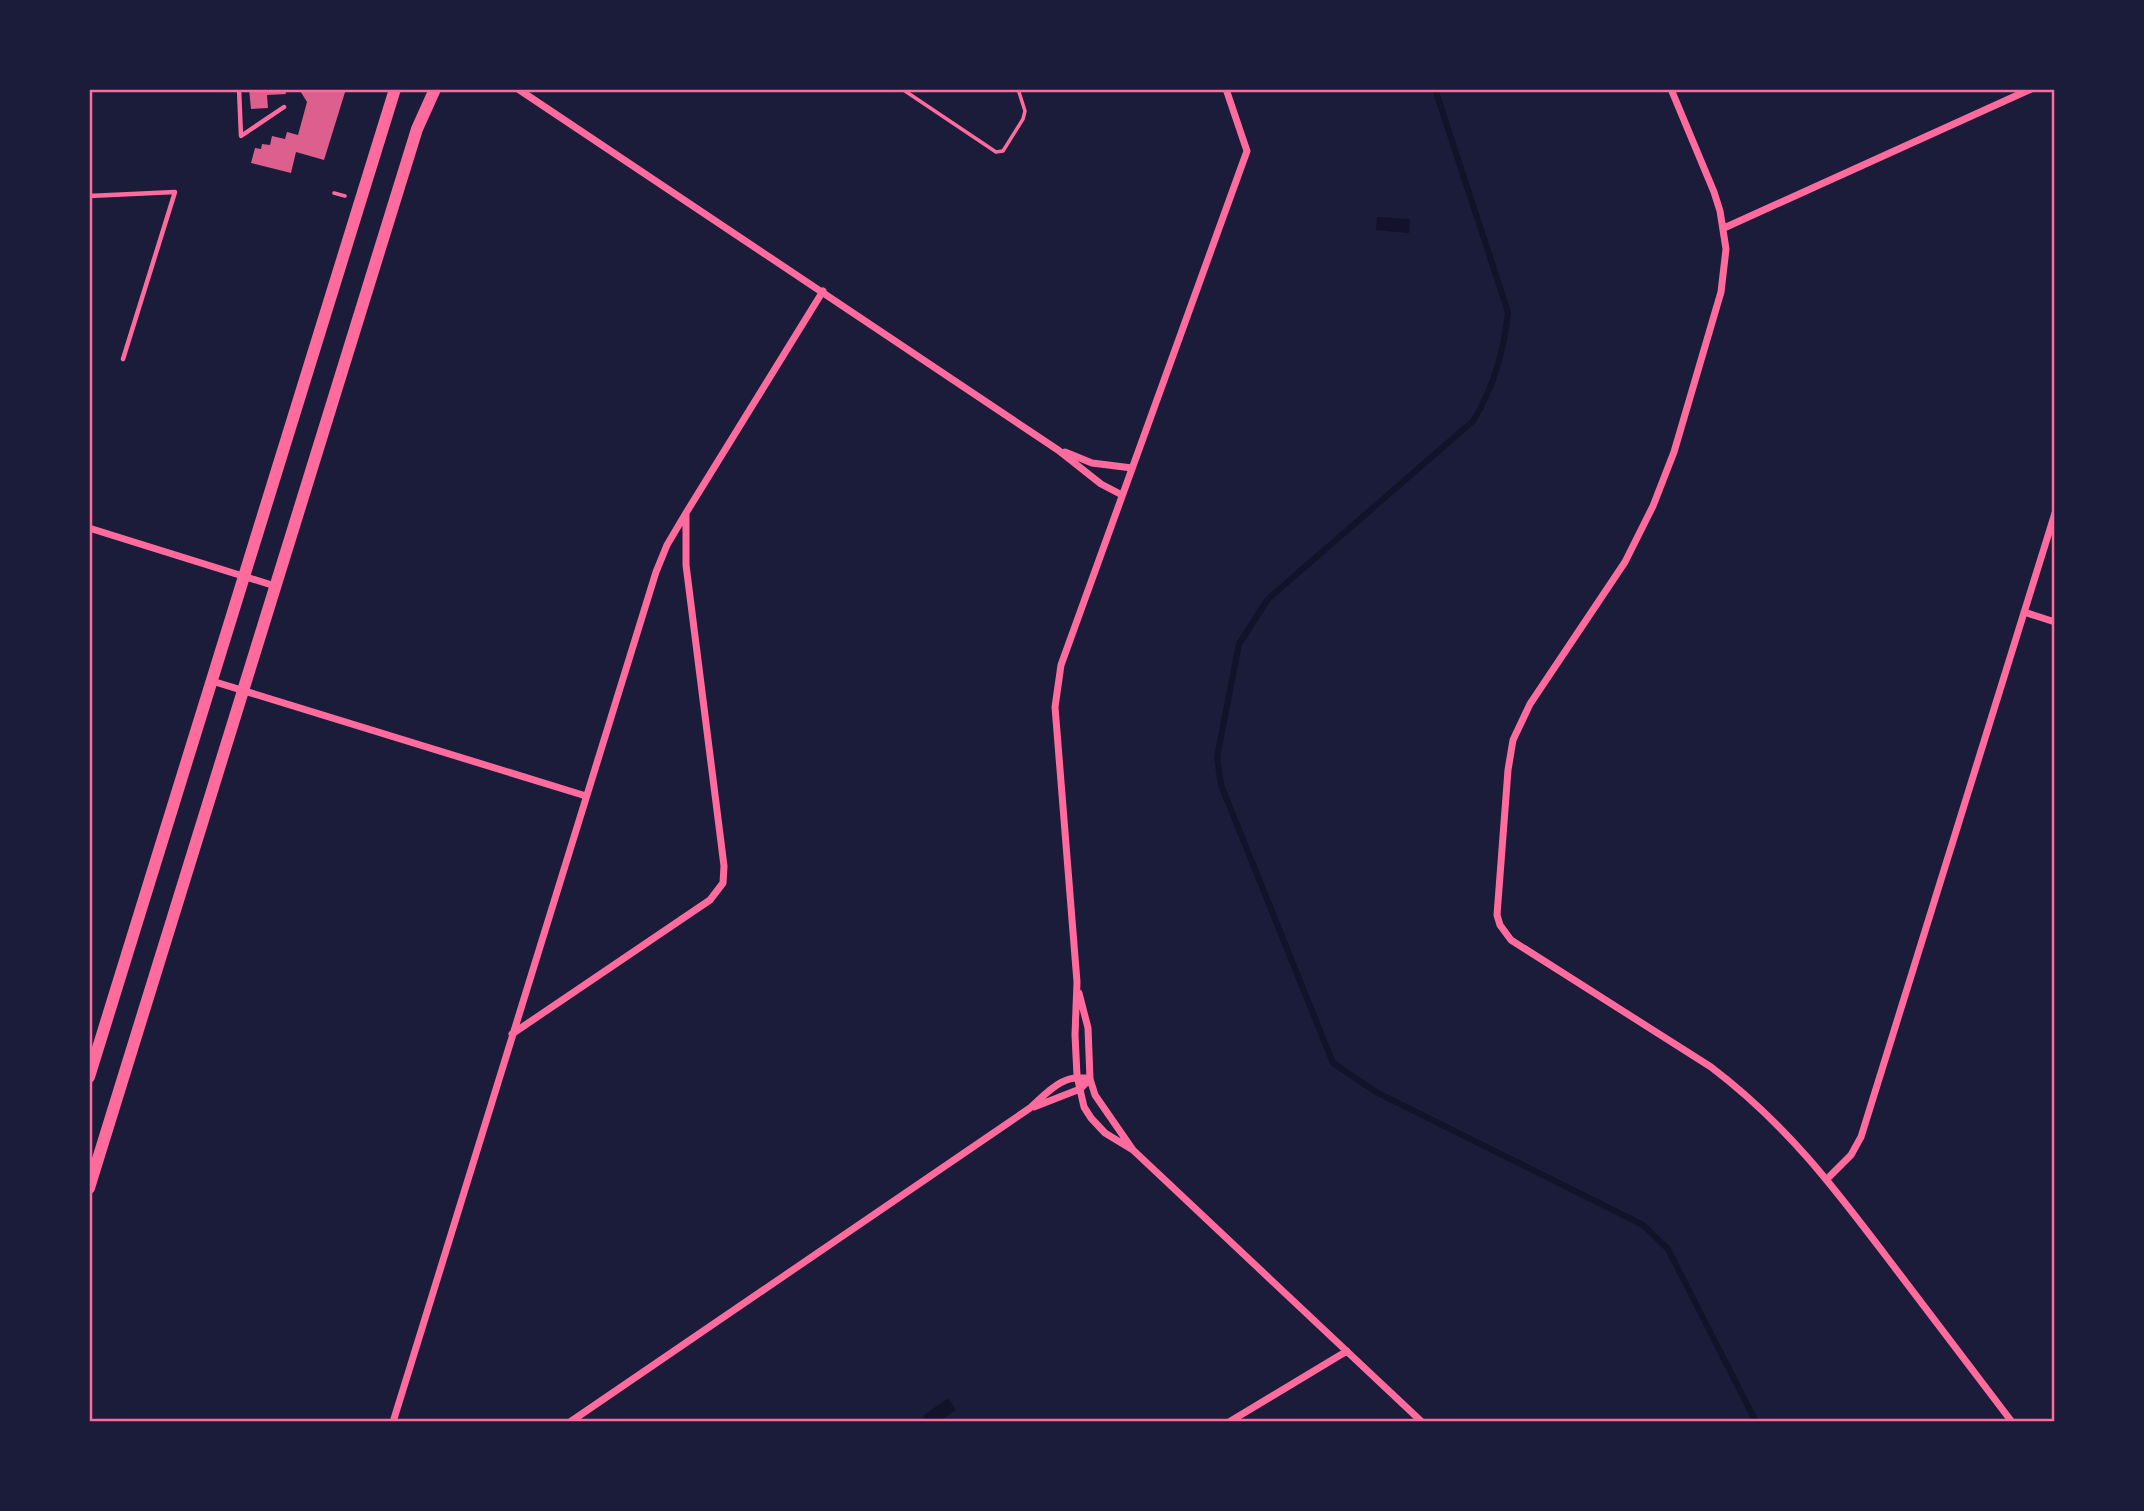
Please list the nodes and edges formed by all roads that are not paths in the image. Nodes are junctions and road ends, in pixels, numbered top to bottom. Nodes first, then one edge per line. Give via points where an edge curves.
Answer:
1 (239, 89) edge
2 (395, 89) edge
3 (435, 89) edge
4 (1226, 89) edge
5 (1671, 89) edge
6 (2031, 89) edge
7 (523, 91) edge
8 (284, 107) dead end
9 (89, 196) edge
10 (1724, 228) junction
11 (823, 291) junction
12 (123, 359) dead end
13 (1058, 450) junction
14 (1132, 468) junction
15 (1122, 495) junction
16 (686, 513) junction
17 (2055, 513) edge
18 (89, 528) edge
19 (245, 576) junction
20 (275, 586) junction
21 (2024, 612) junction
22 (2055, 621) edge
23 (212, 681) junction
24 (243, 690) junction
25 (586, 796) junction
26 (1076, 982) junction
27 (511, 1034) junction
28 (1077, 1076) junction
29 (89, 1077) edge
30 (1090, 1079) junction
31 (1080, 1089) junction
32 (1030, 1108) junction
33 (1133, 1150) junction
34 (1827, 1179) junction
35 (89, 1188) edge
36 (1347, 1351) junction
37 (393, 1422) edge
38 (570, 1422) edge
39 (1230, 1422) edge
40 (1422, 1422) edge
41 (2012, 1422) edge

1 - 8 lane via 241,136
2 - 19 street
3 - 20 street via 417,130
4 - 14 street via 1247,151
5 - 10 street
6 - 10 street
7 - 11 street
9 - 12 lane via 175,192
10 - 34 street via 1721,292 1674,452 1653,506 1625,562 1530,704 1513,740 1497,915 1511,940 1738,1088
11 - 13 street
11 - 16 street
13 - 14 street via 1092,463
13 - 15 street
14 - 15 street
15 - 26 street via 1061,665 1055,707
16 - 25 street via 656,572
16 - 27 street via 686,565 723,883 710,900
17 - 21 street
18 - 19 street
19 - 20 street
19 - 23 street
20 - 24 street
21 - 22 street
21 - 34 street via 1861,1137 1851,1155
23 - 24 street
23 - 29 street
24 - 25 street
24 - 35 street
25 - 27 street
26 - 28 street
26 - 30 street via 1088,1028
27 - 37 street
28 - 30 street
28 - 31 street
28 - 32 street via 1058,1082
30 - 31 street
30 - 33 street via 1104,1111
31 - 32 street
31 - 33 street via 1091,1118
32 - 38 street
33 - 36 street
34 - 41 street
36 - 39 street
36 - 40 street

